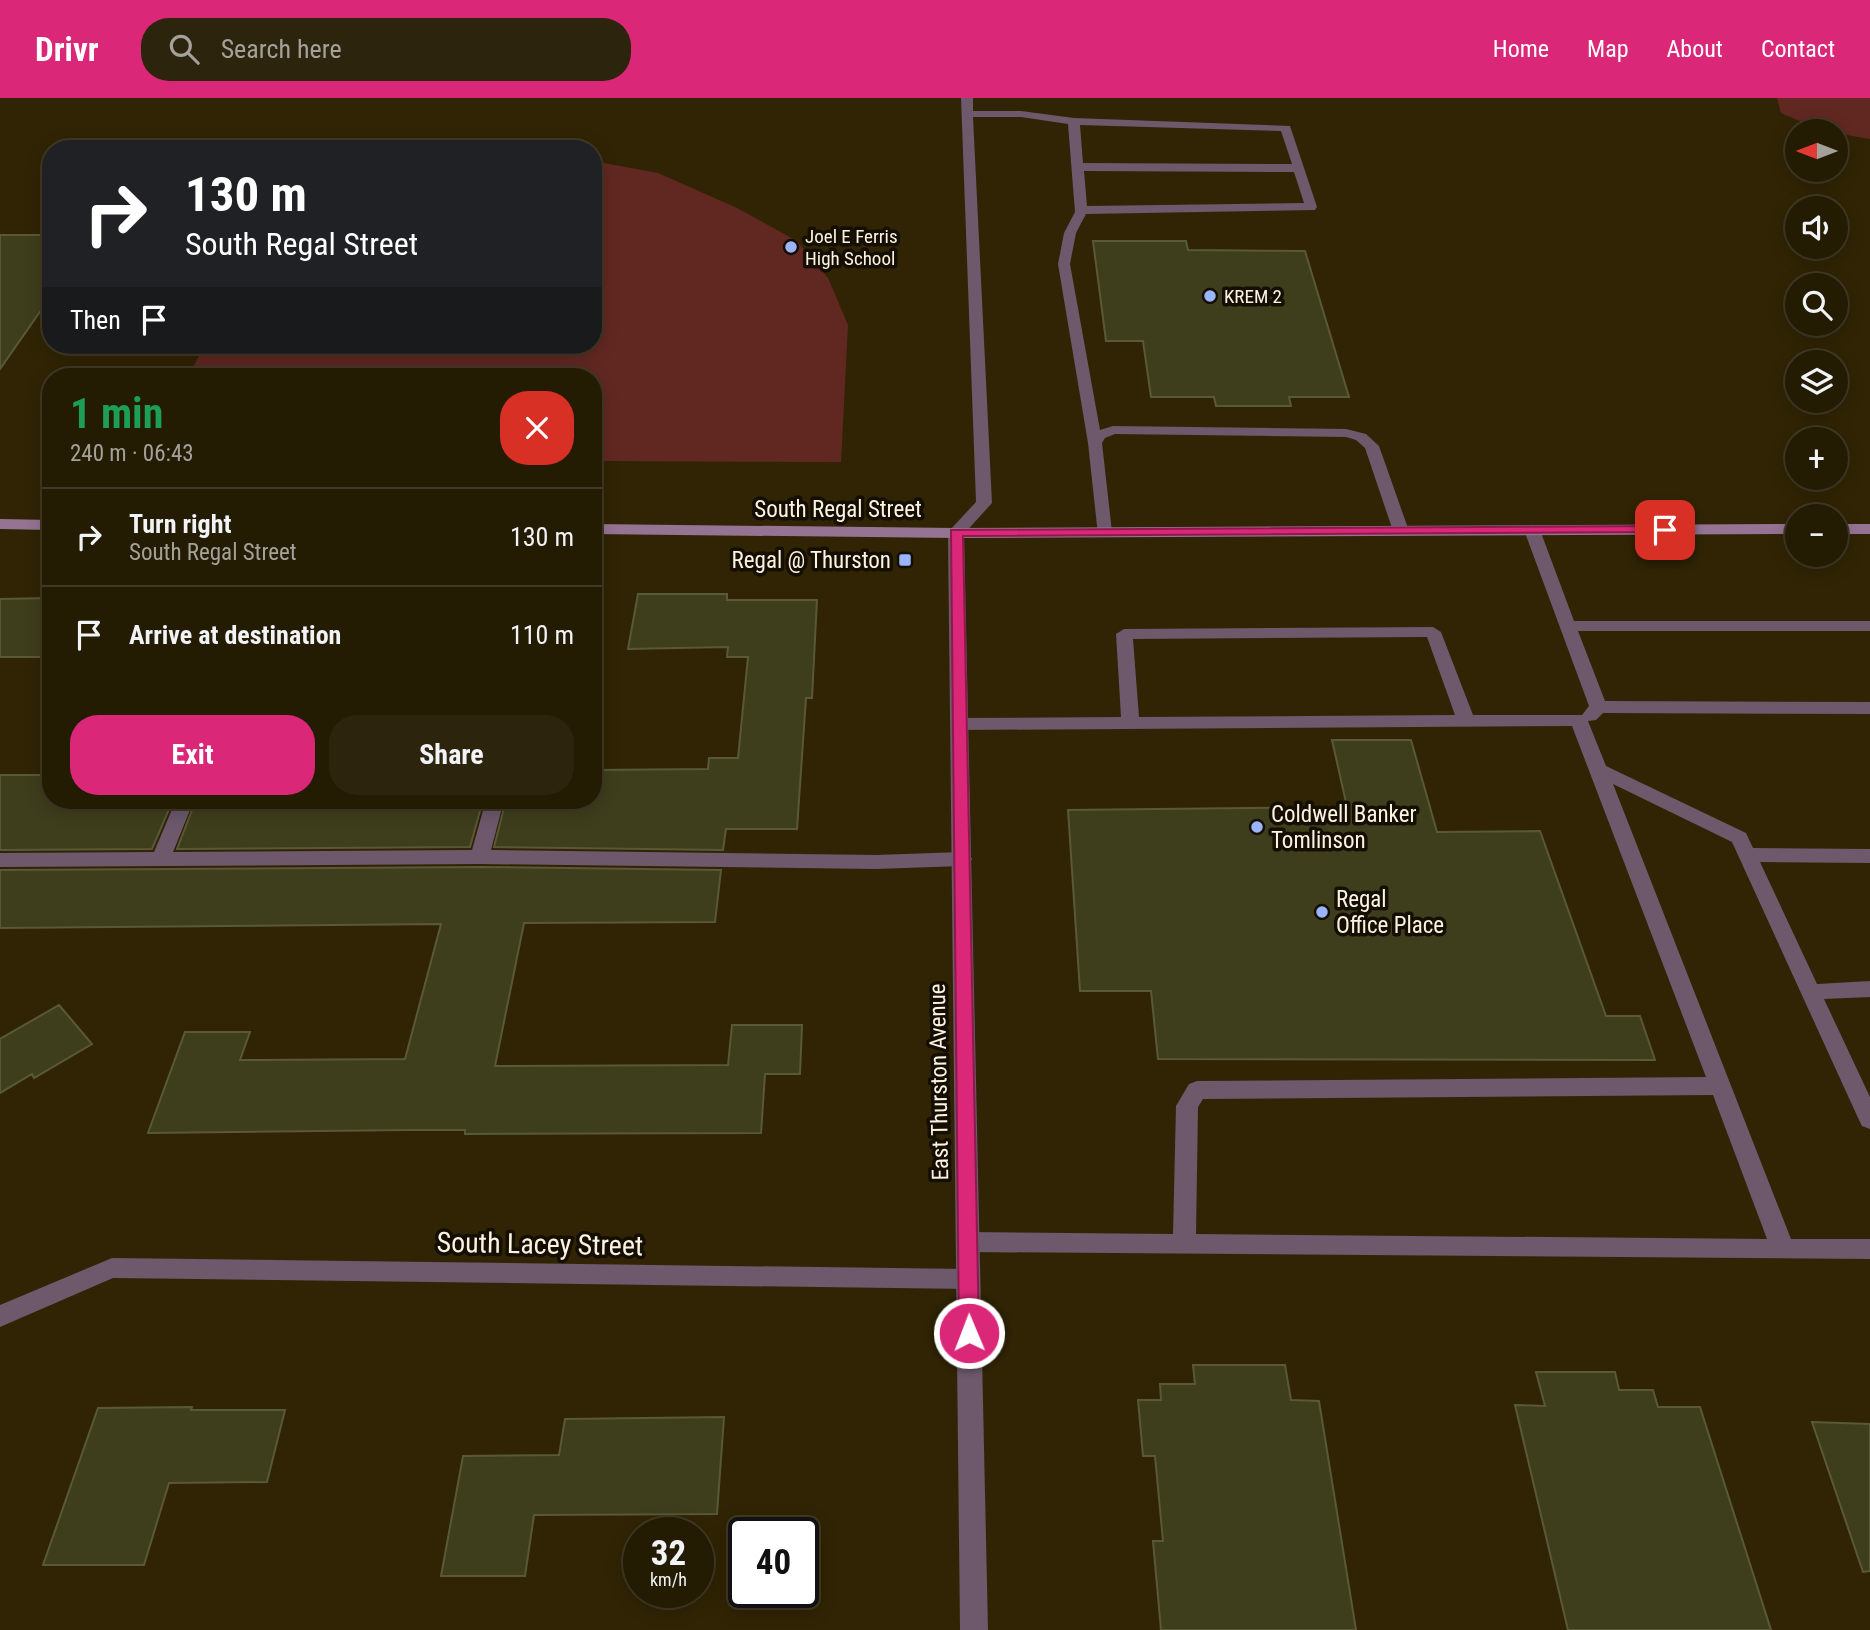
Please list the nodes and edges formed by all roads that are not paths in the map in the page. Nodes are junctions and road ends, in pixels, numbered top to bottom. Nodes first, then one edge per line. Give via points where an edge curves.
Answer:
1 (967, 98) edge
2 (967, 114) junction
3 (1074, 121) junction
4 (1078, 167) junction
5 (1299, 168) junction
6 (1081, 212) junction
7 (1095, 443) junction
8 (0, 524) edge
9 (42, 525) edge
10 (1785, 529) edge
11 (1848, 529) edge
12 (1870, 529) edge
13 (602, 530) edge
14 (1532, 530) junction
15 (1401, 531) junction
16 (1104, 532) junction
17 (956, 533) junction
18 (1569, 626) junction
19 (1870, 626) edge
20 (1598, 707) junction
21 (1870, 708) edge
22 (1466, 720) junction
23 (1579, 720) junction
24 (1130, 723) junction
25 (960, 724) junction
26 (1599, 770) junction
27 (181, 809) edge
28 (493, 809) edge
29 (1748, 855) junction
30 (1870, 856) edge
31 (480, 857) junction
32 (161, 859) junction
33 (962, 859) junction
34 (0, 860) edge
35 (1870, 989) edge
36 (1811, 992) junction
37 (1721, 1086) junction
38 (1870, 1120) edge
39 (968, 1242) junction
40 (1184, 1244) junction
41 (1783, 1249) junction
42 (1870, 1249) edge
43 (968, 1279) junction
44 (0, 1316) edge
45 (974, 1630) edge

1 - 2 street
2 - 3 street via 1021,114
2 - 17 street via 984,503
3 - 4 street
3 - 5 street via 1286,128
4 - 5 street
4 - 6 street
5 - 6 street via 1311,207
6 - 7 street via 1070,233 1064,264
7 - 15 street via 1099,435 1113,430 1346,433 1361,437 1372,446
7 - 16 street
8 - 9 main road
10 - 14 main road, South Regal Street
11 - 12 main road
13 - 17 main road, South Regal Street
14 - 15 main road, South Regal Street
14 - 18 street
15 - 16 main road, South Regal Street
16 - 17 main road, South Regal Street
17 - 25 street, East Thurston Avenue
18 - 19 street
18 - 20 street
20 - 21 street
20 - 23 street via 1593,715
22 - 23 street
22 - 24 street
22 - 24 street via 1433,632 1124,634
23 - 26 street
24 - 25 street
25 - 33 street, East Thurston Avenue
26 - 29 street via 1739,838
26 - 37 street
27 - 32 street
28 - 31 street
29 - 30 street
29 - 36 street
31 - 32 street
31 - 33 street
32 - 34 street
33 - 39 street, East Thurston Avenue
35 - 36 street
36 - 38 street
37 - 40 street via 1197,1090 1187,1106
37 - 41 street
39 - 40 street
39 - 43 street, East Thurston Avenue
40 - 41 street
41 - 42 street
43 - 44 street, South Lacey Street via 111,1268
43 - 45 street, East Thurston Avenue

